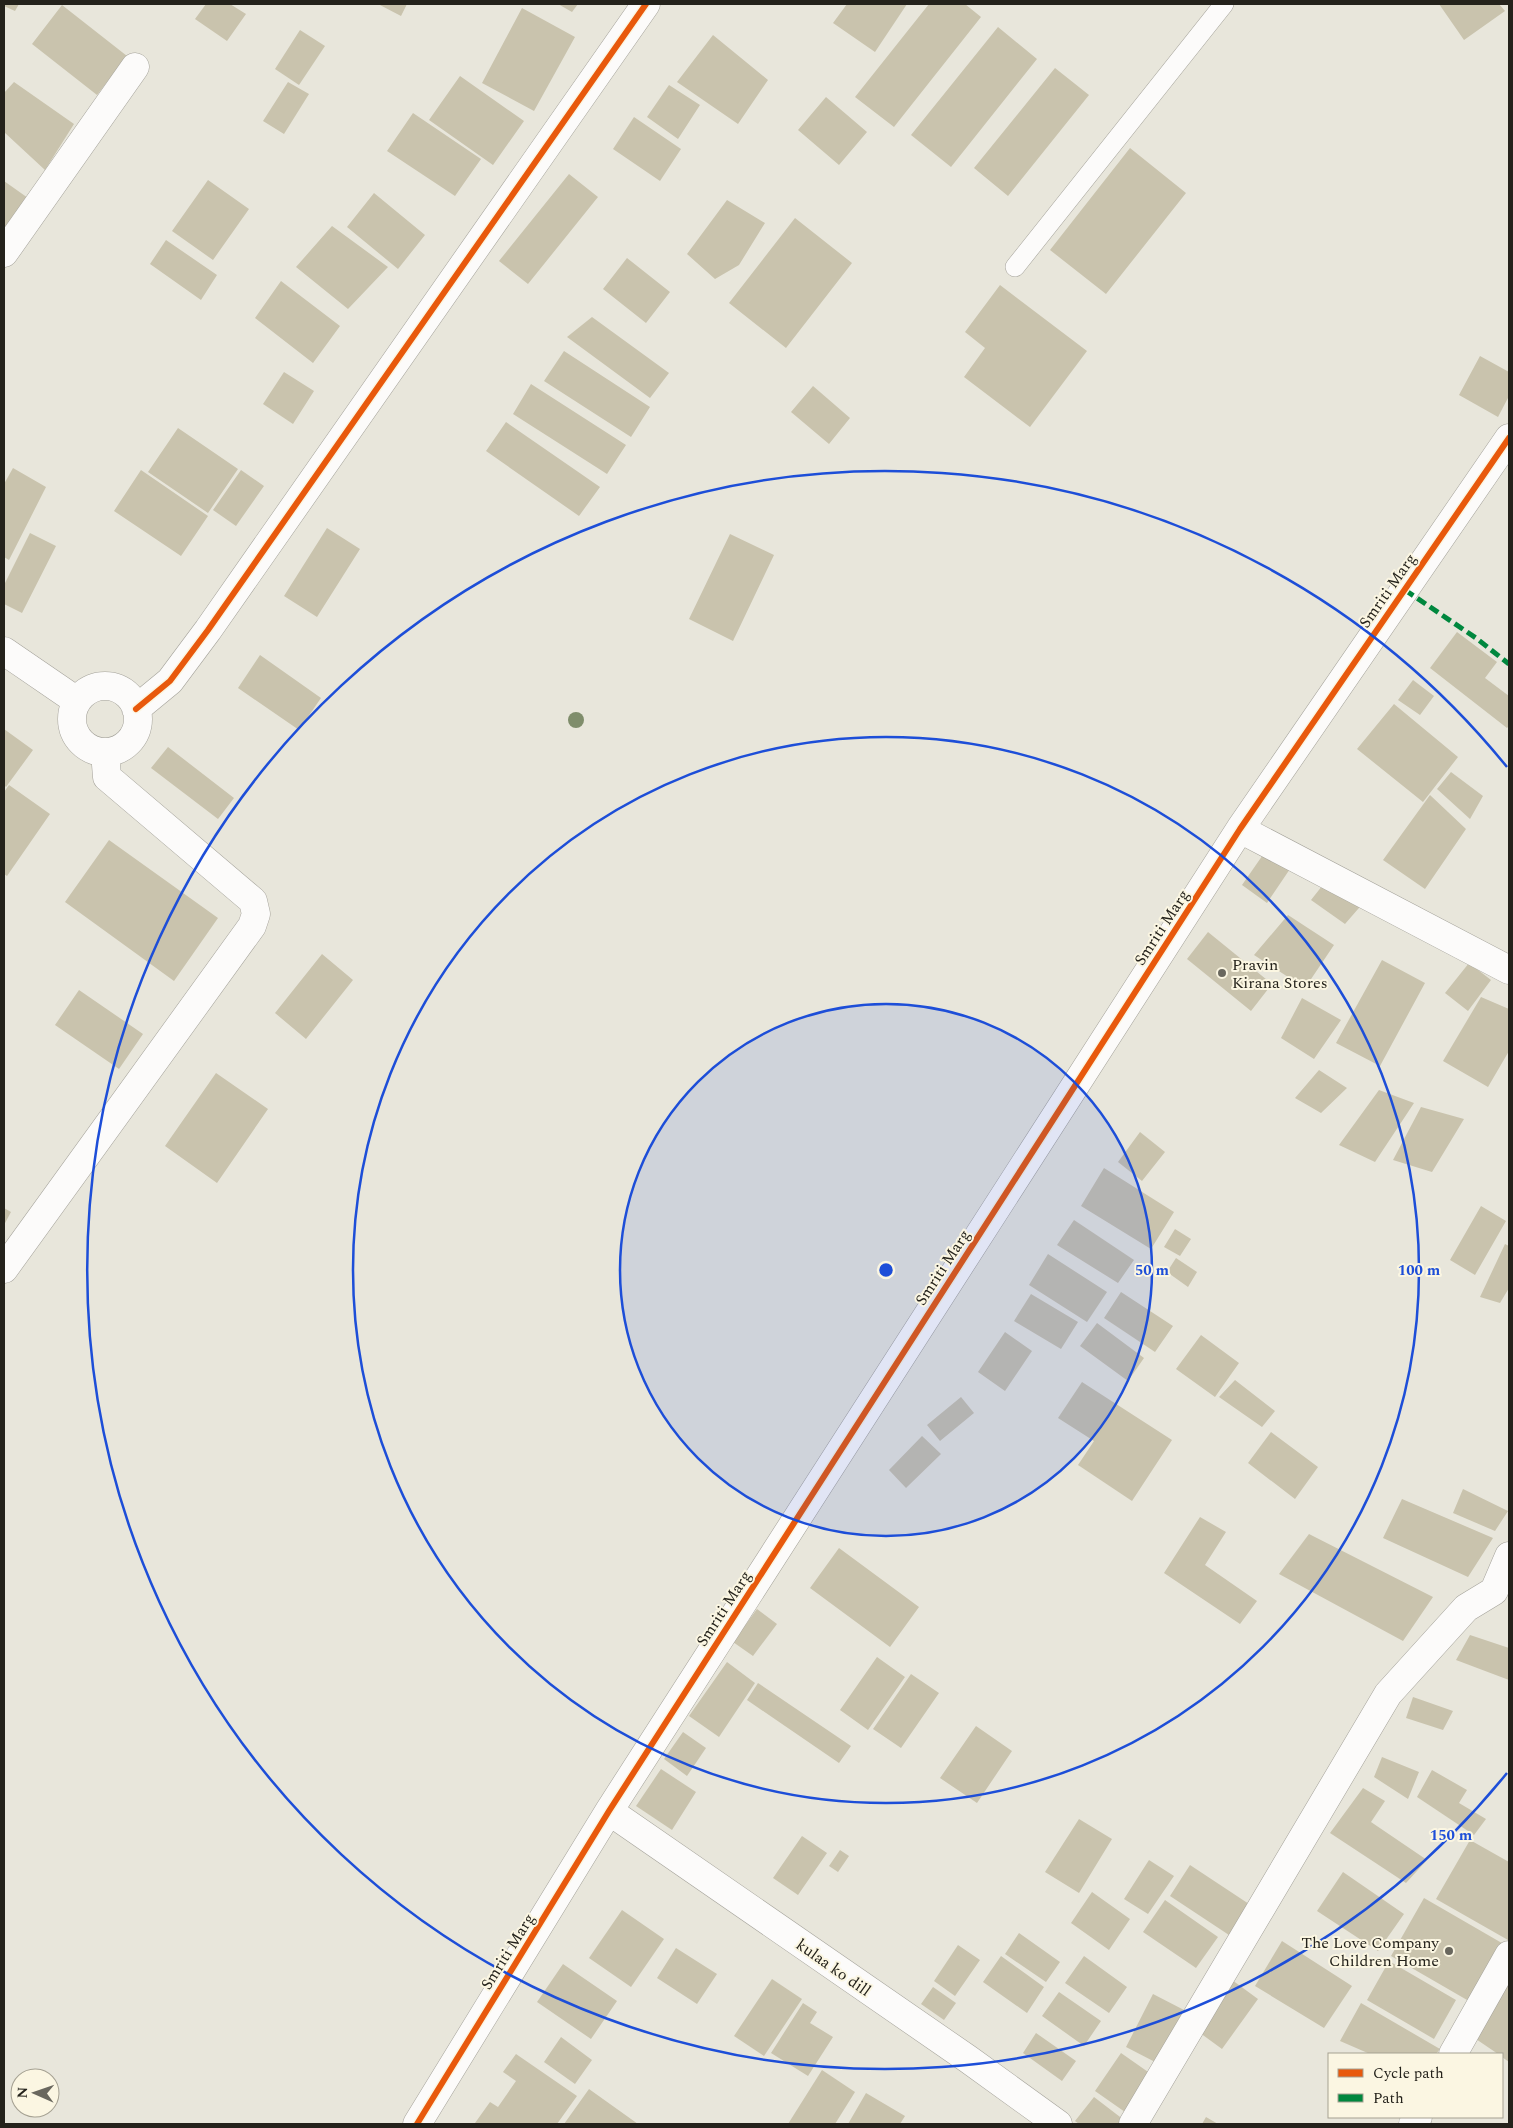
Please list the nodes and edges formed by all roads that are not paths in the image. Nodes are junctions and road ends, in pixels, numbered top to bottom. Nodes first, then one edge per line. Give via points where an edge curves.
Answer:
1 (646, 4) edge
2 (1224, 4) edge
3 (135, 68) dead end
4 (4, 253) edge
5 (1015, 267) dead end
6 (1509, 438) edge
7 (4, 651) edge
8 (77, 701) junction
9 (136, 709) junction
10 (105, 752) junction
11 (1240, 829) junction
12 (1509, 970) edge
13 (4, 1269) edge
14 (1509, 1556) edge
15 (609, 1811) junction
16 (1509, 1955) edge
17 (1454, 2053) edge
18 (417, 2124) edge
19 (1058, 2124) edge
20 (1133, 2124) edge

1 - 9 street via 208,630 170,680
2 - 5 lane
3 - 4 street
6 - 11 street, Smriti Marg
7 - 8 street
8 - 9 street via 84,693 104,686 124,692
8 - 10 street via 72,720 79,739 95,751
9 - 10 street via 138,719 132,738 120,748
10 - 13 street via 107,777 253,901 256,914 252,926
11 - 12 street
11 - 15 street, Smriti Marg
14 - 20 street via 1494,1591 1466,1608 1388,1694
15 - 18 street, Smriti Marg
15 - 19 street, kulaa ko dill
16 - 17 street

